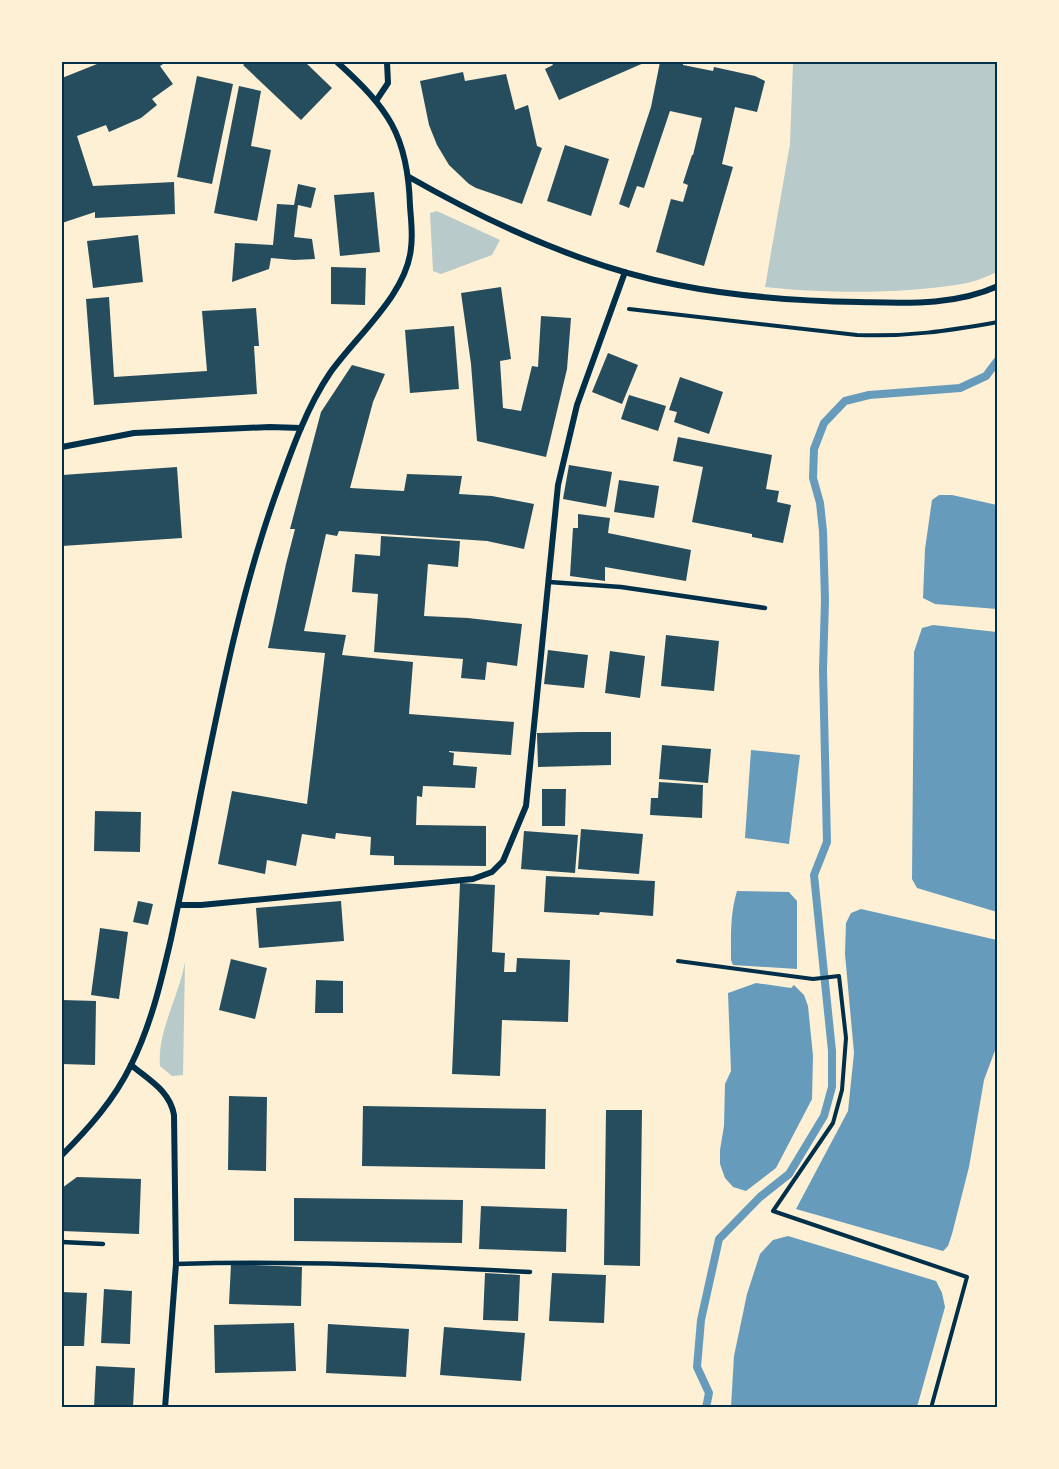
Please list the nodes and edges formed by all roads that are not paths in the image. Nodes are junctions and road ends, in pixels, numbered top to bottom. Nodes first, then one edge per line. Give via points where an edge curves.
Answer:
1 (337, 62) edge
2 (387, 62) edge
3 (376, 101) junction
4 (410, 177) junction
5 (625, 272) junction
6 (998, 286) edge
7 (301, 428) junction
8 (62, 447) edge
9 (549, 582) junction
10 (765, 608) dead end
11 (178, 905) junction
12 (131, 1065) junction
13 (62, 1155) edge
14 (62, 1242) edge
15 (103, 1245) dead end
16 (176, 1264) junction
17 (530, 1272) dead end
18 (165, 1407) edge

1 - 3 street
2 - 3 street via 388,83
3 - 4 street via 402,144
4 - 5 street via 520,234
4 - 7 street via 411,248 407,269 398,289 329,375
5 - 6 street via 757,297 830,302 938,302 978,295
5 - 9 street via 577,405 558,485
7 - 8 street via 134,433
7 - 11 street via 255,561 222,691
9 - 10 lane via 621,587
9 - 11 street via 526,806 503,861 492,872 473,879
11 - 12 street via 156,1004
12 - 13 street via 91,1126
12 - 16 street via 172,1103
14 - 15 lane
16 - 17 lane via 382,1264
16 - 18 street

